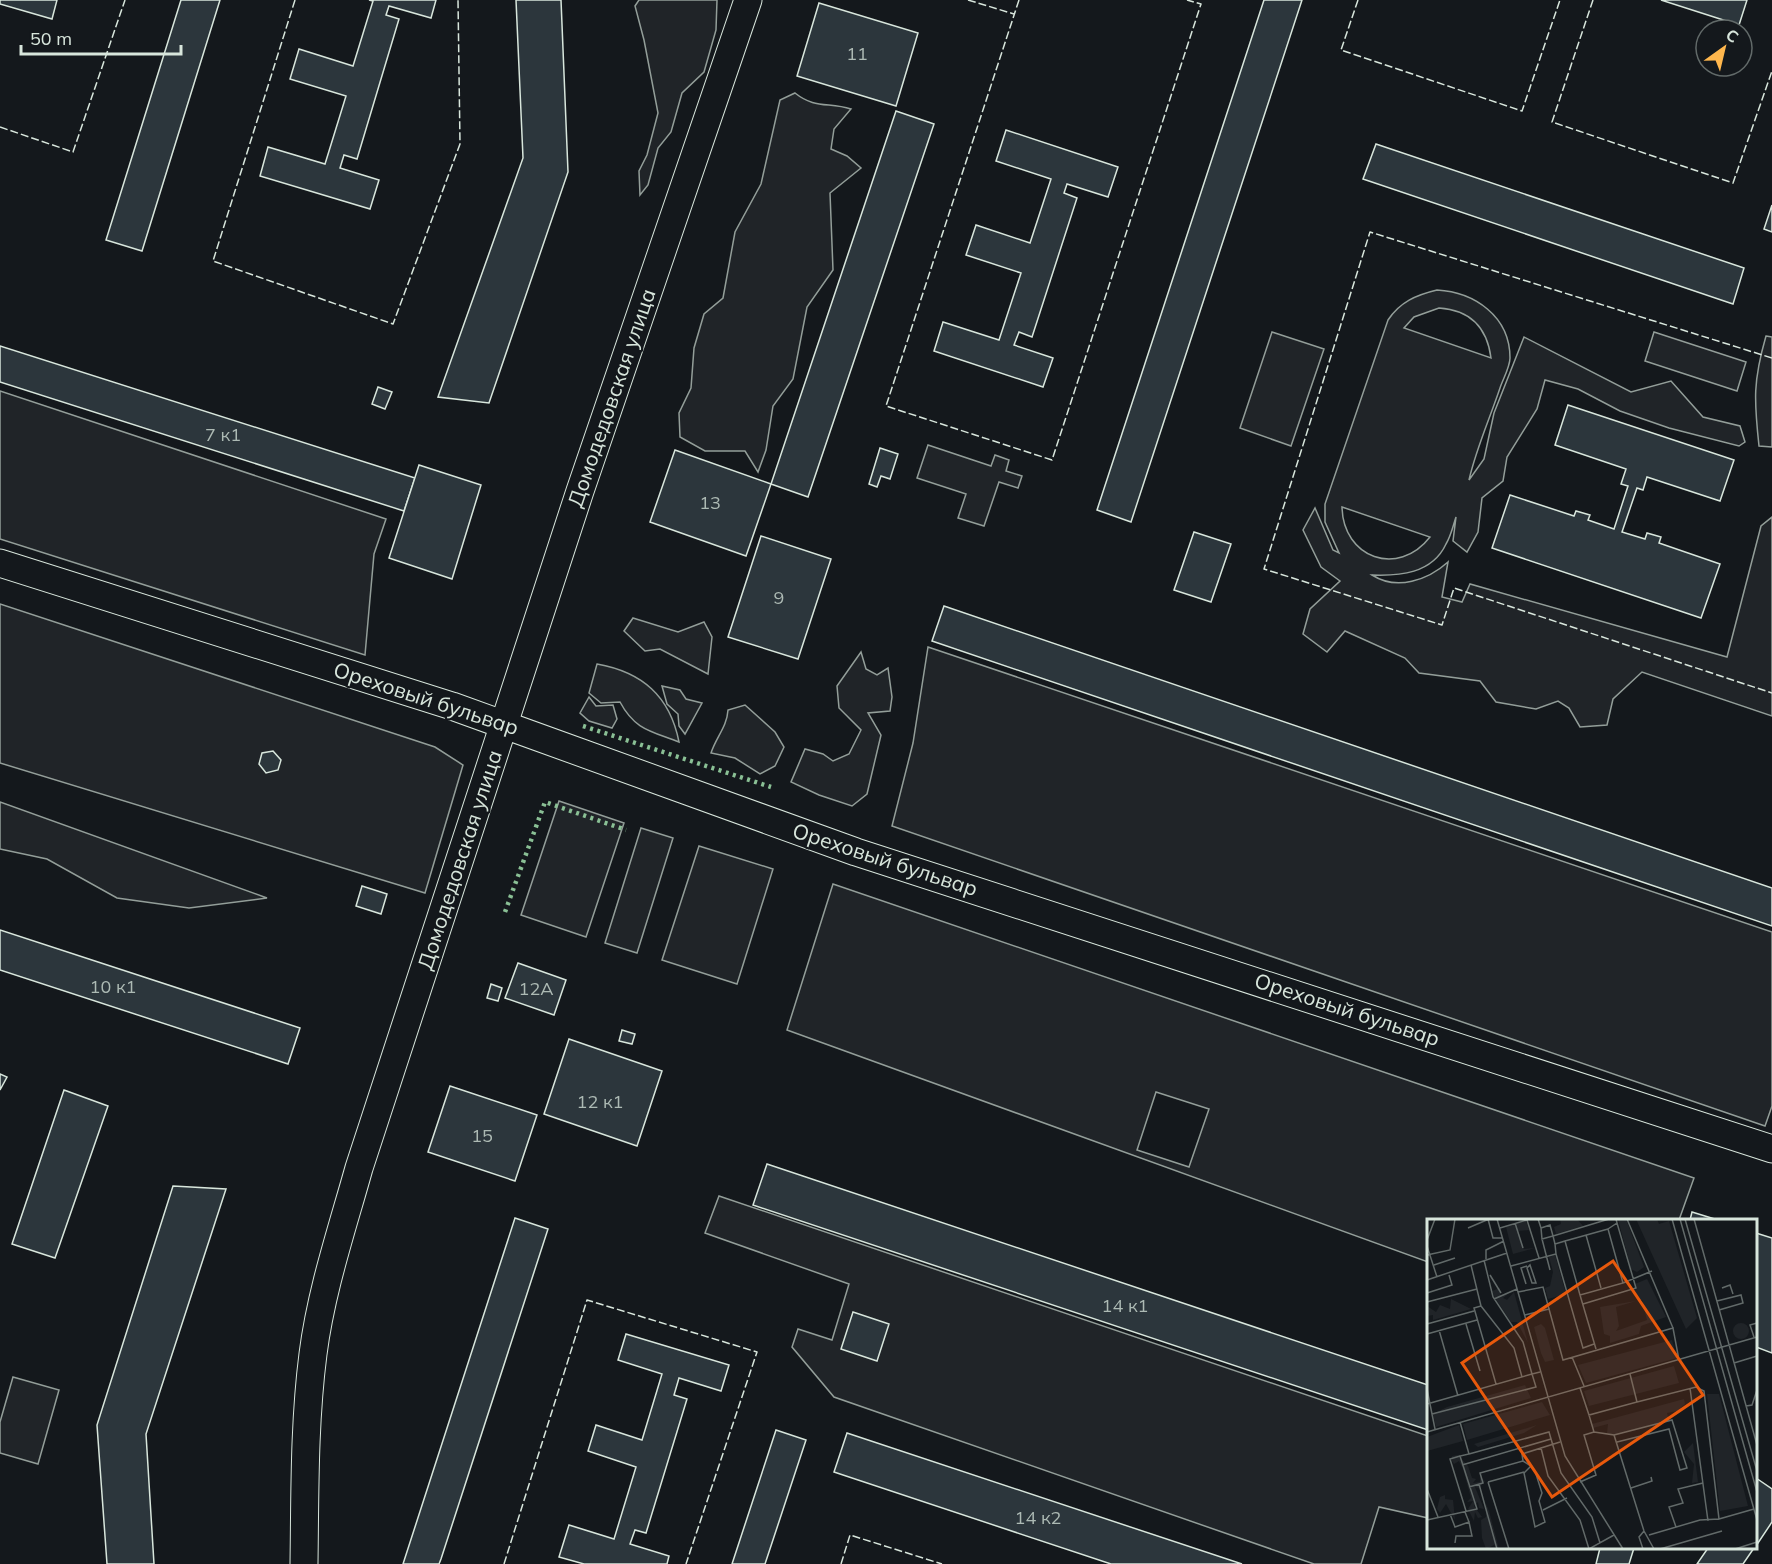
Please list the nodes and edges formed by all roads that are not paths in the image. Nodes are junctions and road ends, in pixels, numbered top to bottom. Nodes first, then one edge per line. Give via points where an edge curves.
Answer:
1 (748, 0) edge
2 (0, 563) edge
3 (503, 724) junction
4 (1772, 1149) edge
5 (304, 1564) edge

1 - 3 main road, Домодедовская улица
2 - 3 main road, Ореховый бульвар
3 - 4 main road, Ореховый бульвар via 846,848
3 - 5 main road, Домодедовская улица via 359,1168 322,1306 305,1435

